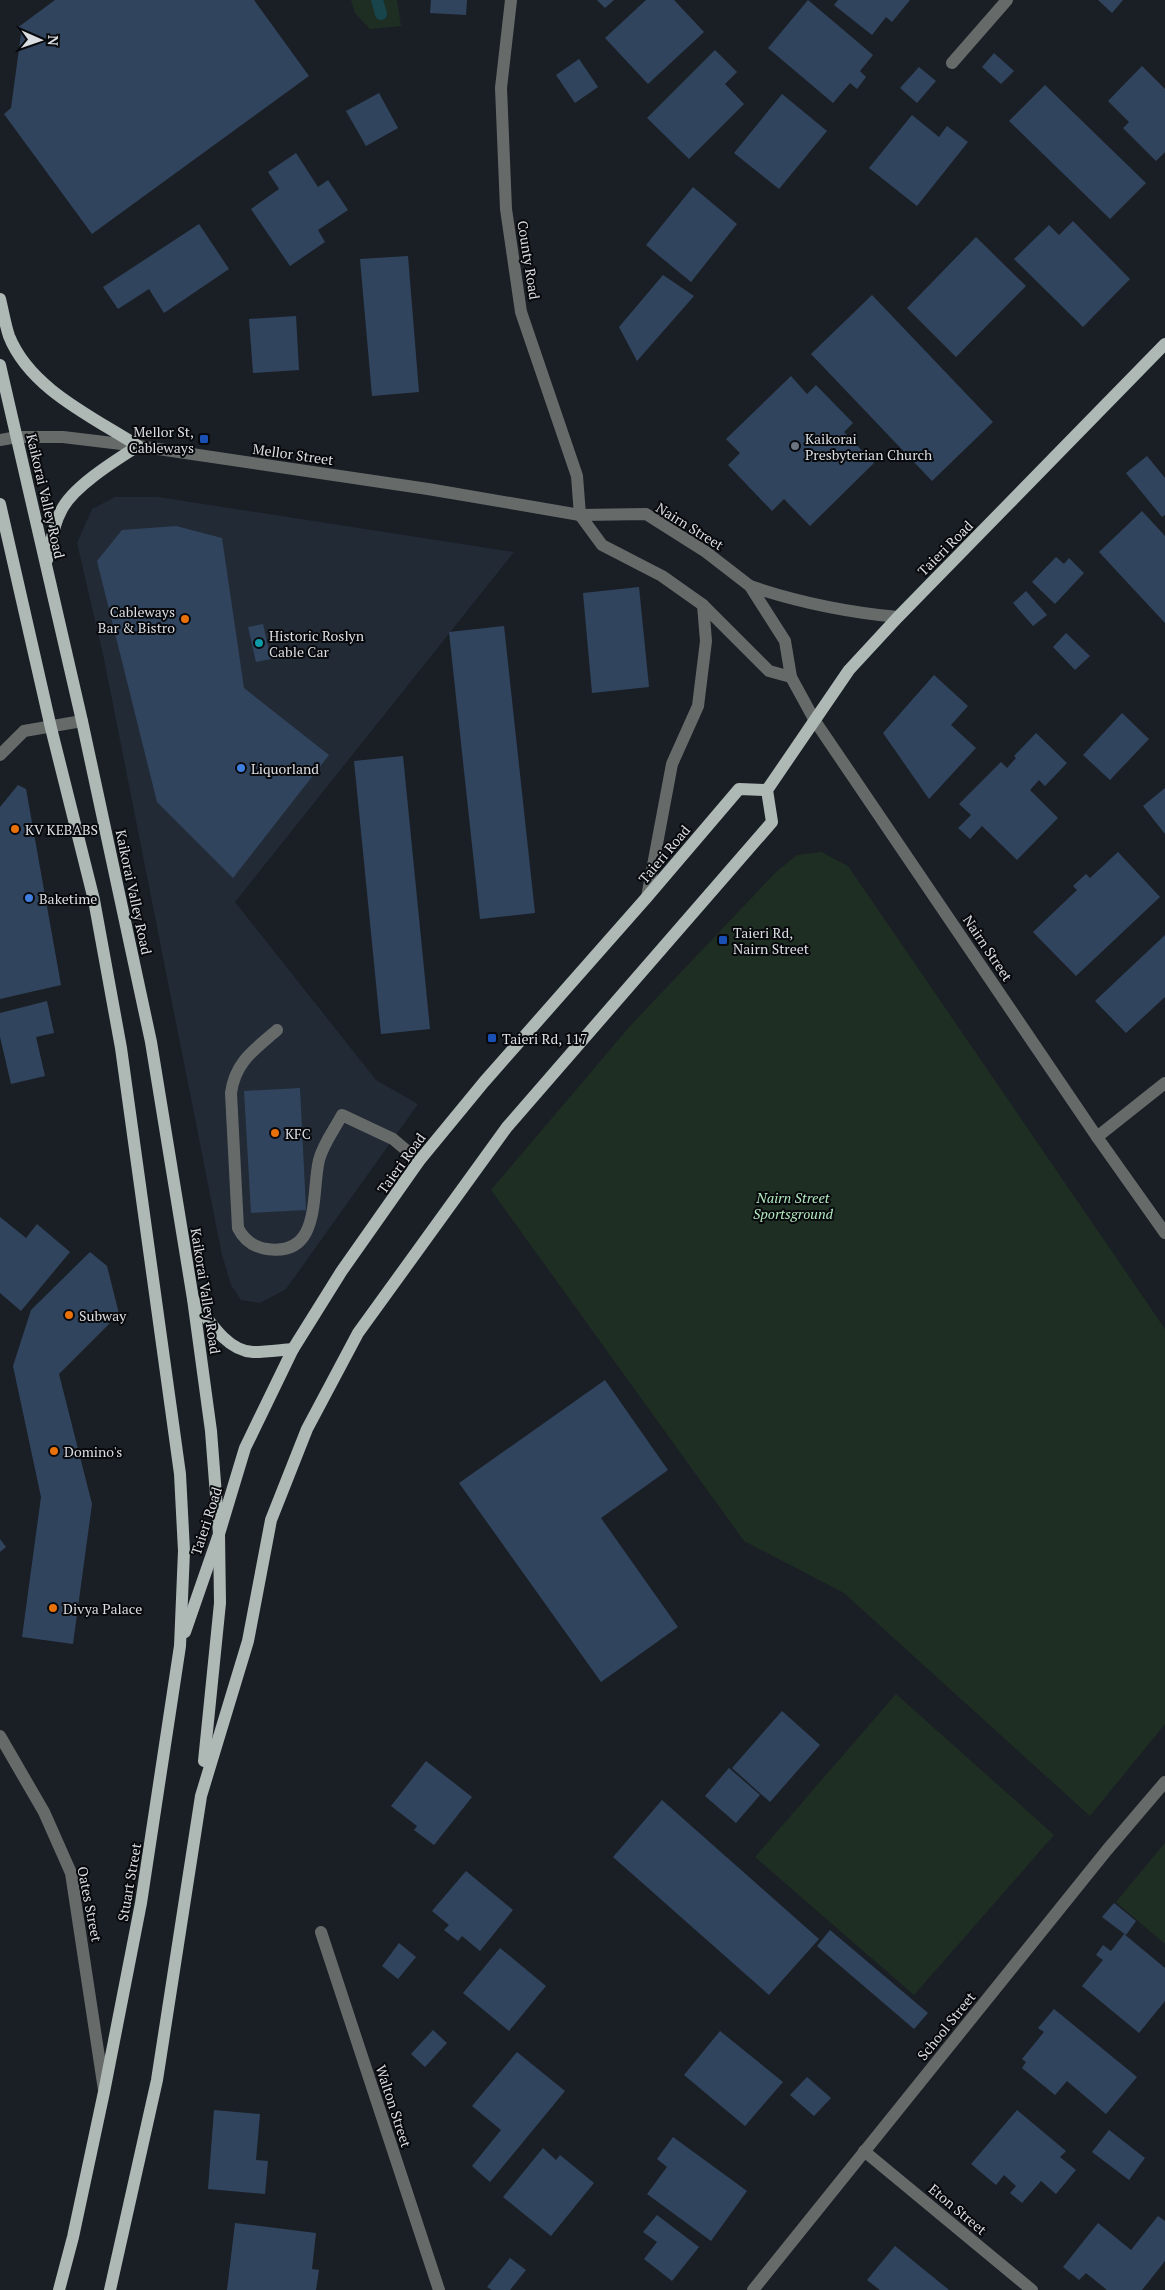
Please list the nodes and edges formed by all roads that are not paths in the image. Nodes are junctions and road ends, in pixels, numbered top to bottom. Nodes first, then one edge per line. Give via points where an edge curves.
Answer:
1 (510, 0) edge
2 (1007, 0) edge
3 (952, 63) dead end
4 (0, 299) edge
5 (1165, 344) edge
6 (0, 365) edge
7 (17, 437) junction
8 (0, 440) edge
9 (138, 446) junction
10 (0, 504) edge
11 (580, 515) junction
12 (46, 562) junction
13 (750, 586) junction
14 (703, 605) junction
15 (898, 617) junction
16 (790, 678) junction
17 (82, 721) junction
18 (815, 721) junction
19 (51, 728) junction
20 (0, 755) edge
21 (768, 790) junction
22 (647, 897) junction
23 (277, 1030) dead end
24 (1165, 1083) edge
25 (1097, 1137) junction
26 (419, 1161) junction
27 (1165, 1233) edge
28 (193, 1299) junction
29 (293, 1349) junction
30 (219, 1534) junction
31 (180, 1646) junction
32 (0, 1736) edge
33 (1165, 1782) edge
34 (201, 1796) junction
35 (321, 1932) dead end
36 (104, 2092) junction
37 (864, 2152) junction
38 (59, 2290) edge
39 (110, 2290) edge
40 (439, 2290) edge
41 (753, 2290) edge
42 (1032, 2290) edge

1 - 11 street, County Road via 501,88 506,209 521,312 577,476
2 - 3 street
4 - 9 main road via 9,337 33,372 65,399
5 - 15 main road, Taieri Road
6 - 7 main road, Kaikorai Valley Road
7 - 8 street, Mellor Street
7 - 9 street, Mellor Street via 63,437
7 - 12 main road, Kaikorai Valley Road
9 - 11 street, Mellor Street
9 - 12 main road via 104,468 70,498 61,510
10 - 19 main road
11 - 13 street, Nairn Street via 646,514 706,552
11 - 14 street via 602,545 662,576
12 - 17 main road, Kaikorai Valley Road
13 - 15 street, Nairn Street via 827,608
13 - 16 street, Nairn Street via 785,642
14 - 16 street via 769,671
14 - 22 street via 706,641 698,706 672,764
15 - 18 main road, Taieri Road via 849,670
16 - 18 street, Nairn Street
17 - 19 street
17 - 28 main road, Kaikorai Valley Road via 151,1042
18 - 21 main road, Taieri Road
18 - 25 street, Nairn Street
19 - 20 street via 24,731
19 - 31 main road, Stuart Street via 94,900 121,1048 180,1474 184,1551
21 - 22 main road, Taieri Road via 740,788
21 - 34 main road via 772,822 507,1127 358,1333 306,1429 271,1520 248,1641
22 - 26 main road, Taieri Road
23 - 26 street via 242,1062 233,1078 231,1094 238,1228 249,1243 258,1248 279,1250 290,1248 306,1234 313,1212 319,1158 342,1116 393,1139
24 - 25 street
25 - 27 street, Nairn Street
26 - 29 main road, Taieri Road
28 - 29 main road via 227,1341 242,1350
28 - 30 main road, Kaikorai Valley Road via 211,1431
29 - 30 main road, Taieri Road via 245,1448
30 - 31 main road, Taieri Road
30 - 34 main road via 220,1603
31 - 36 main road, Stuart Street via 141,1904
32 - 36 street, Oates Street via 44,1812 71,1873
33 - 37 street, School Street
34 - 39 main road via 156,2080
35 - 40 street, Walton Street
36 - 38 main road, Stuart Street
37 - 41 street, School Street
37 - 42 street, Eton Street

